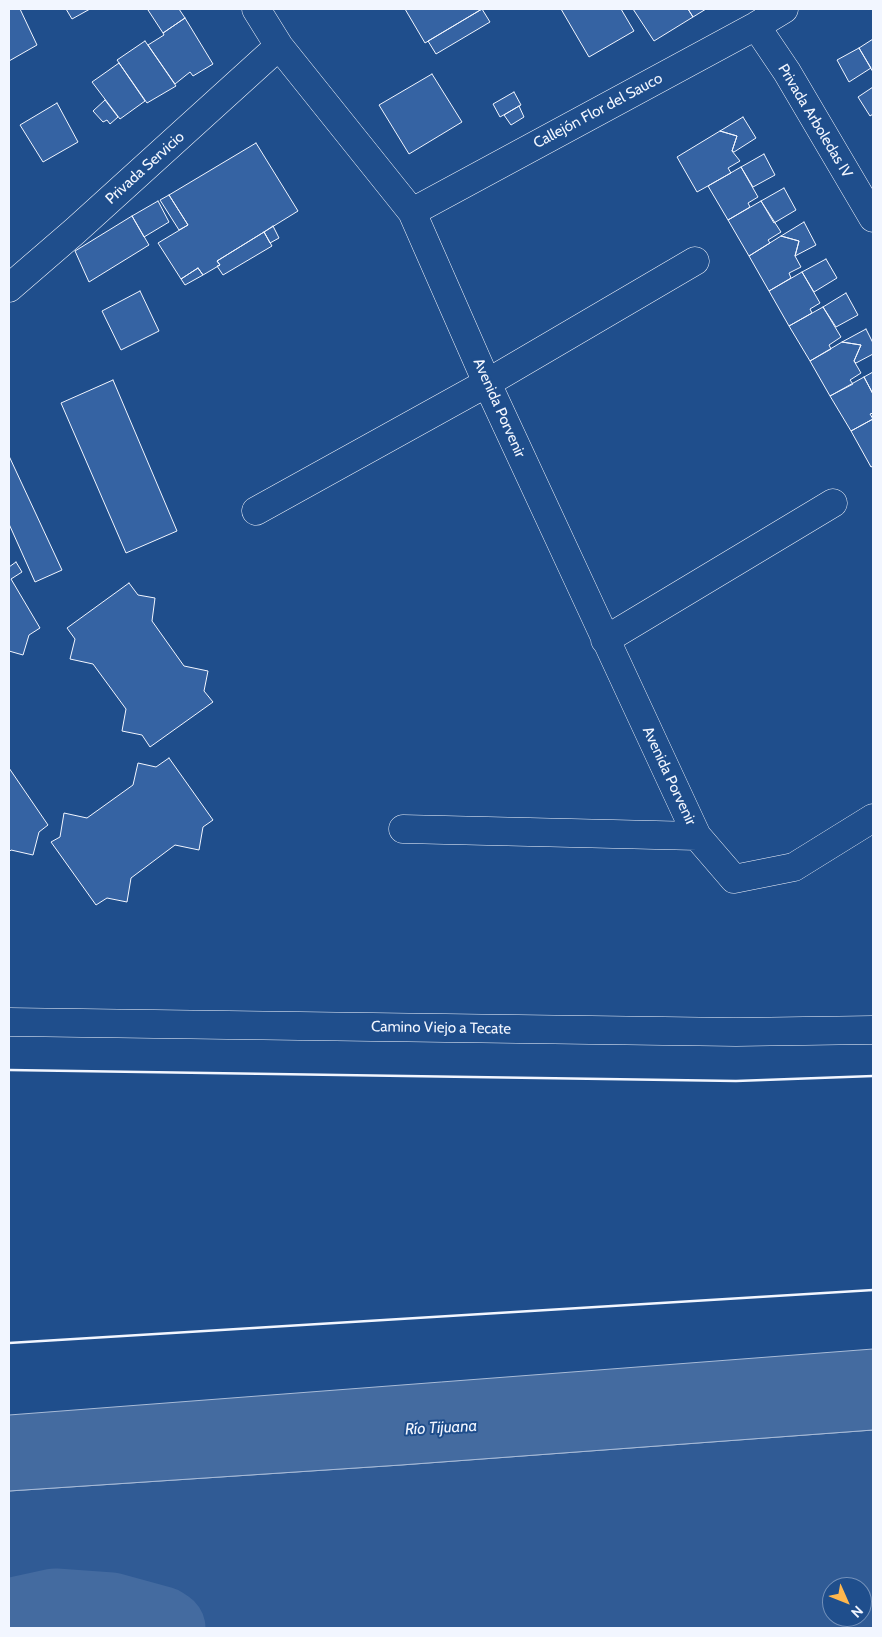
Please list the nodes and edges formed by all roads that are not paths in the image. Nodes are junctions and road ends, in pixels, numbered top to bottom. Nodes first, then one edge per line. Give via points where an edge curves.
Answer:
1 (256, 9) edge
2 (784, 9) edge
3 (756, 26) junction
4 (279, 46) junction
5 (412, 212) junction
6 (873, 218) edge
7 (694, 261) dead end
8 (9, 288) edge
9 (487, 383) junction
10 (833, 503) dead end
11 (256, 511) dead end
12 (605, 640) junction
13 (873, 818) edge
14 (403, 829) dead end
15 (698, 836) junction
16 (9, 1022) edge
17 (873, 1030) edge

1 - 4 street, Avenida Porvenir
2 - 3 street, Callejón Flor del Sauco
3 - 5 street, Callejón Flor del Sauco
3 - 6 street, Privada Arboledas IV via 787,72
4 - 5 street, Avenida Porvenir
4 - 8 street, Privada Servicio
5 - 9 street, Avenida Porvenir
7 - 9 street
9 - 11 street
9 - 12 street, Avenida Porvenir
10 - 12 street
12 - 15 street, Avenida Porvenir
13 - 15 street, Avenida Porvenir via 794,867 734,879
14 - 15 street
16 - 17 street, Camino Viejo a Tecate via 736,1032

